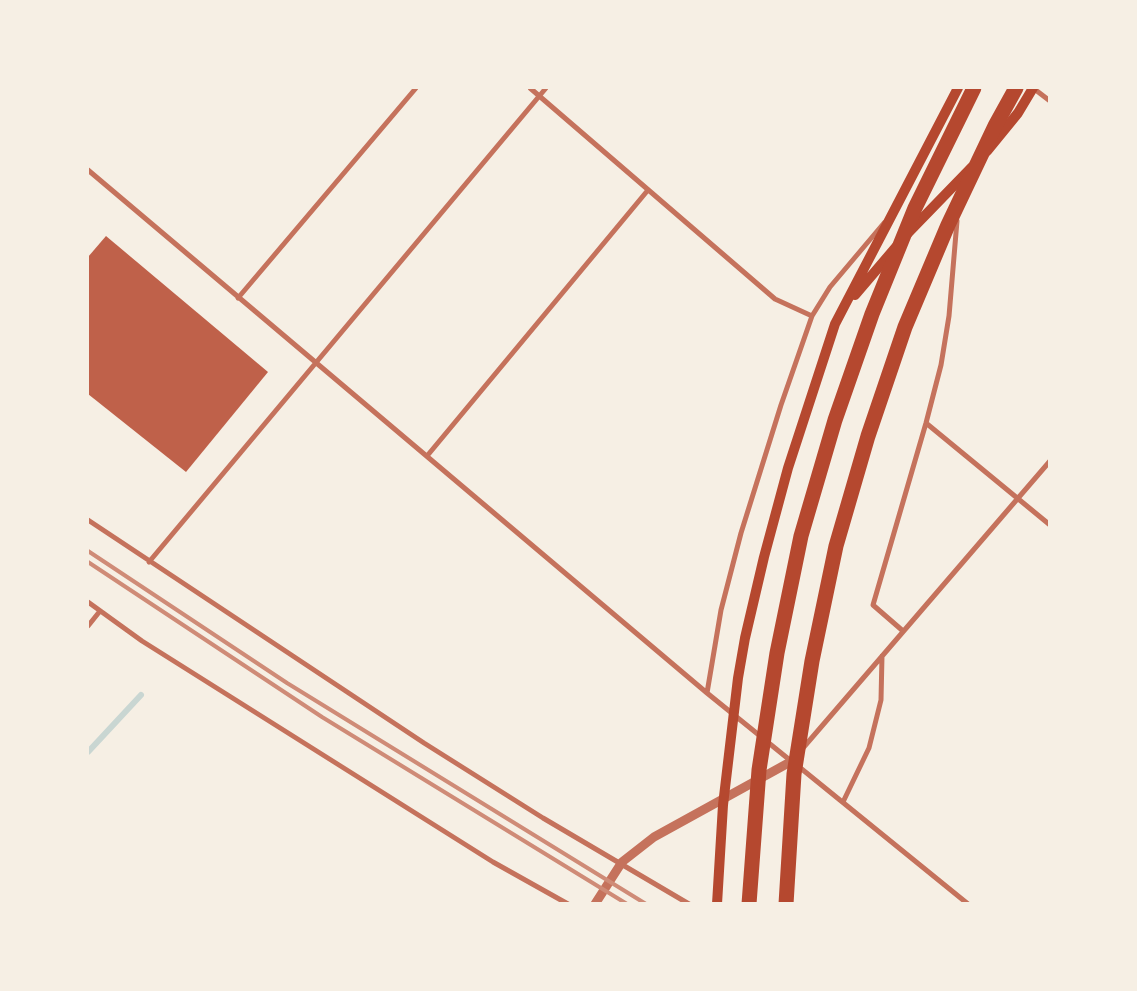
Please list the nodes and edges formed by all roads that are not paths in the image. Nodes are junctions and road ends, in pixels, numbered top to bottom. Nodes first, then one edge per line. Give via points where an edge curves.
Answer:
1 (416, 88) edge
2 (530, 88) edge
3 (546, 88) edge
4 (958, 88) edge
5 (974, 88) edge
6 (1016, 88) edge
7 (1033, 88) edge
8 (540, 95) junction
9 (1050, 101) edge
10 (88, 170) edge
11 (961, 178) junction
12 (648, 190) junction
13 (891, 214) junction
14 (238, 298) junction
15 (812, 316) junction
16 (835, 324) junction
17 (314, 363) junction
18 (926, 423) junction
19 (427, 456) junction
20 (1050, 462) edge
21 (1018, 498) junction
22 (88, 520) edge
23 (1050, 524) edge
24 (149, 562) junction
25 (88, 602) edge
26 (100, 611) junction
27 (88, 626) edge
28 (903, 631) junction
29 (882, 656) junction
30 (706, 693) junction
31 (792, 761) junction
32 (843, 802) junction
33 (622, 862) junction
34 (568, 904) edge
35 (596, 904) edge
36 (689, 904) edge
37 (717, 904) edge
38 (749, 904) edge
39 (786, 904) edge
40 (968, 904) edge

1 - 14 street
2 - 8 street
3 - 8 street
4 - 13 main road
5 - 38 highway via 915,208 872,314 835,420 801,536 777,653 759,770
6 - 39 highway via 948,225 905,327 868,436 836,546 794,774
7 - 9 street
7 - 11 main road via 996,141
8 - 12 street
8 - 17 street
10 - 14 street
11 - 16 main road via 873,271
11 - 18 street via 949,316
12 - 15 street via 775,299
12 - 19 street
13 - 15 street via 830,287
13 - 16 main road
14 - 17 street
15 - 30 street via 741,533 721,610
16 - 37 main road via 788,468 745,638 724,795
17 - 19 street
17 - 24 street
18 - 21 street
18 - 28 street via 873,605
19 - 30 street
20 - 21 street
21 - 23 street
21 - 28 street
22 - 24 street
24 - 33 street via 440,753 543,818
25 - 26 street
26 - 27 street
26 - 34 street via 142,642 484,857
28 - 29 street
29 - 31 street
29 - 32 street via 881,700 869,748
30 - 31 street
31 - 32 street
31 - 33 street via 654,837
32 - 40 street
33 - 35 street
33 - 36 street

